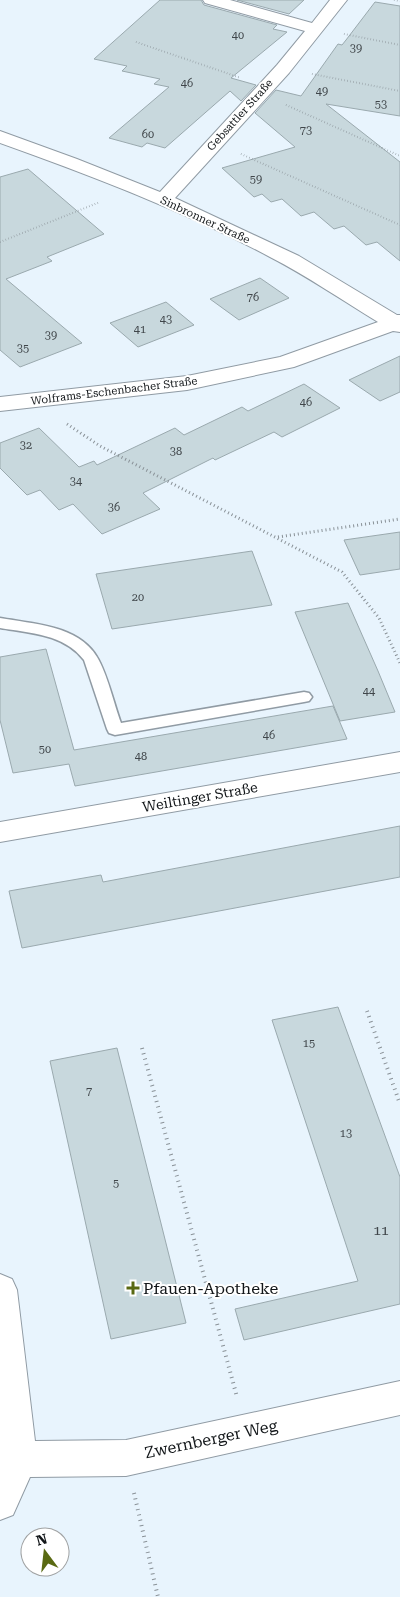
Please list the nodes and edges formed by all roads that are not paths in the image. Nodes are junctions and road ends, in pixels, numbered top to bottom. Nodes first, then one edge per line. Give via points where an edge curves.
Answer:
1 (211, 0) edge
2 (339, 0) edge
3 (316, 29) junction
4 (0, 137) edge
5 (163, 200) junction
6 (399, 324) edge
7 (0, 404) edge
8 (0, 623) edge
9 (304, 697) dead end
10 (400, 762) edge
11 (0, 832) edge
12 (0, 1290) edge
13 (400, 1398) edge
14 (19, 1460) junction
15 (0, 1502) edge

1 - 3 street
2 - 3 street, Gebsattler Straße
3 - 5 street, Gebsattler Straße
4 - 5 street, Sinbronner Straße
5 - 6 street, Sinbronner Straße via 277,253
6 - 7 street, Wolframs-Eschenbacher Straße via 286,362 187,384
8 - 9 lane via 56,634 86,651 114,729
10 - 11 street, Weiltinger Straße
12 - 14 street
13 - 14 street, Zwernberger Weg via 126,1458
14 - 15 street

